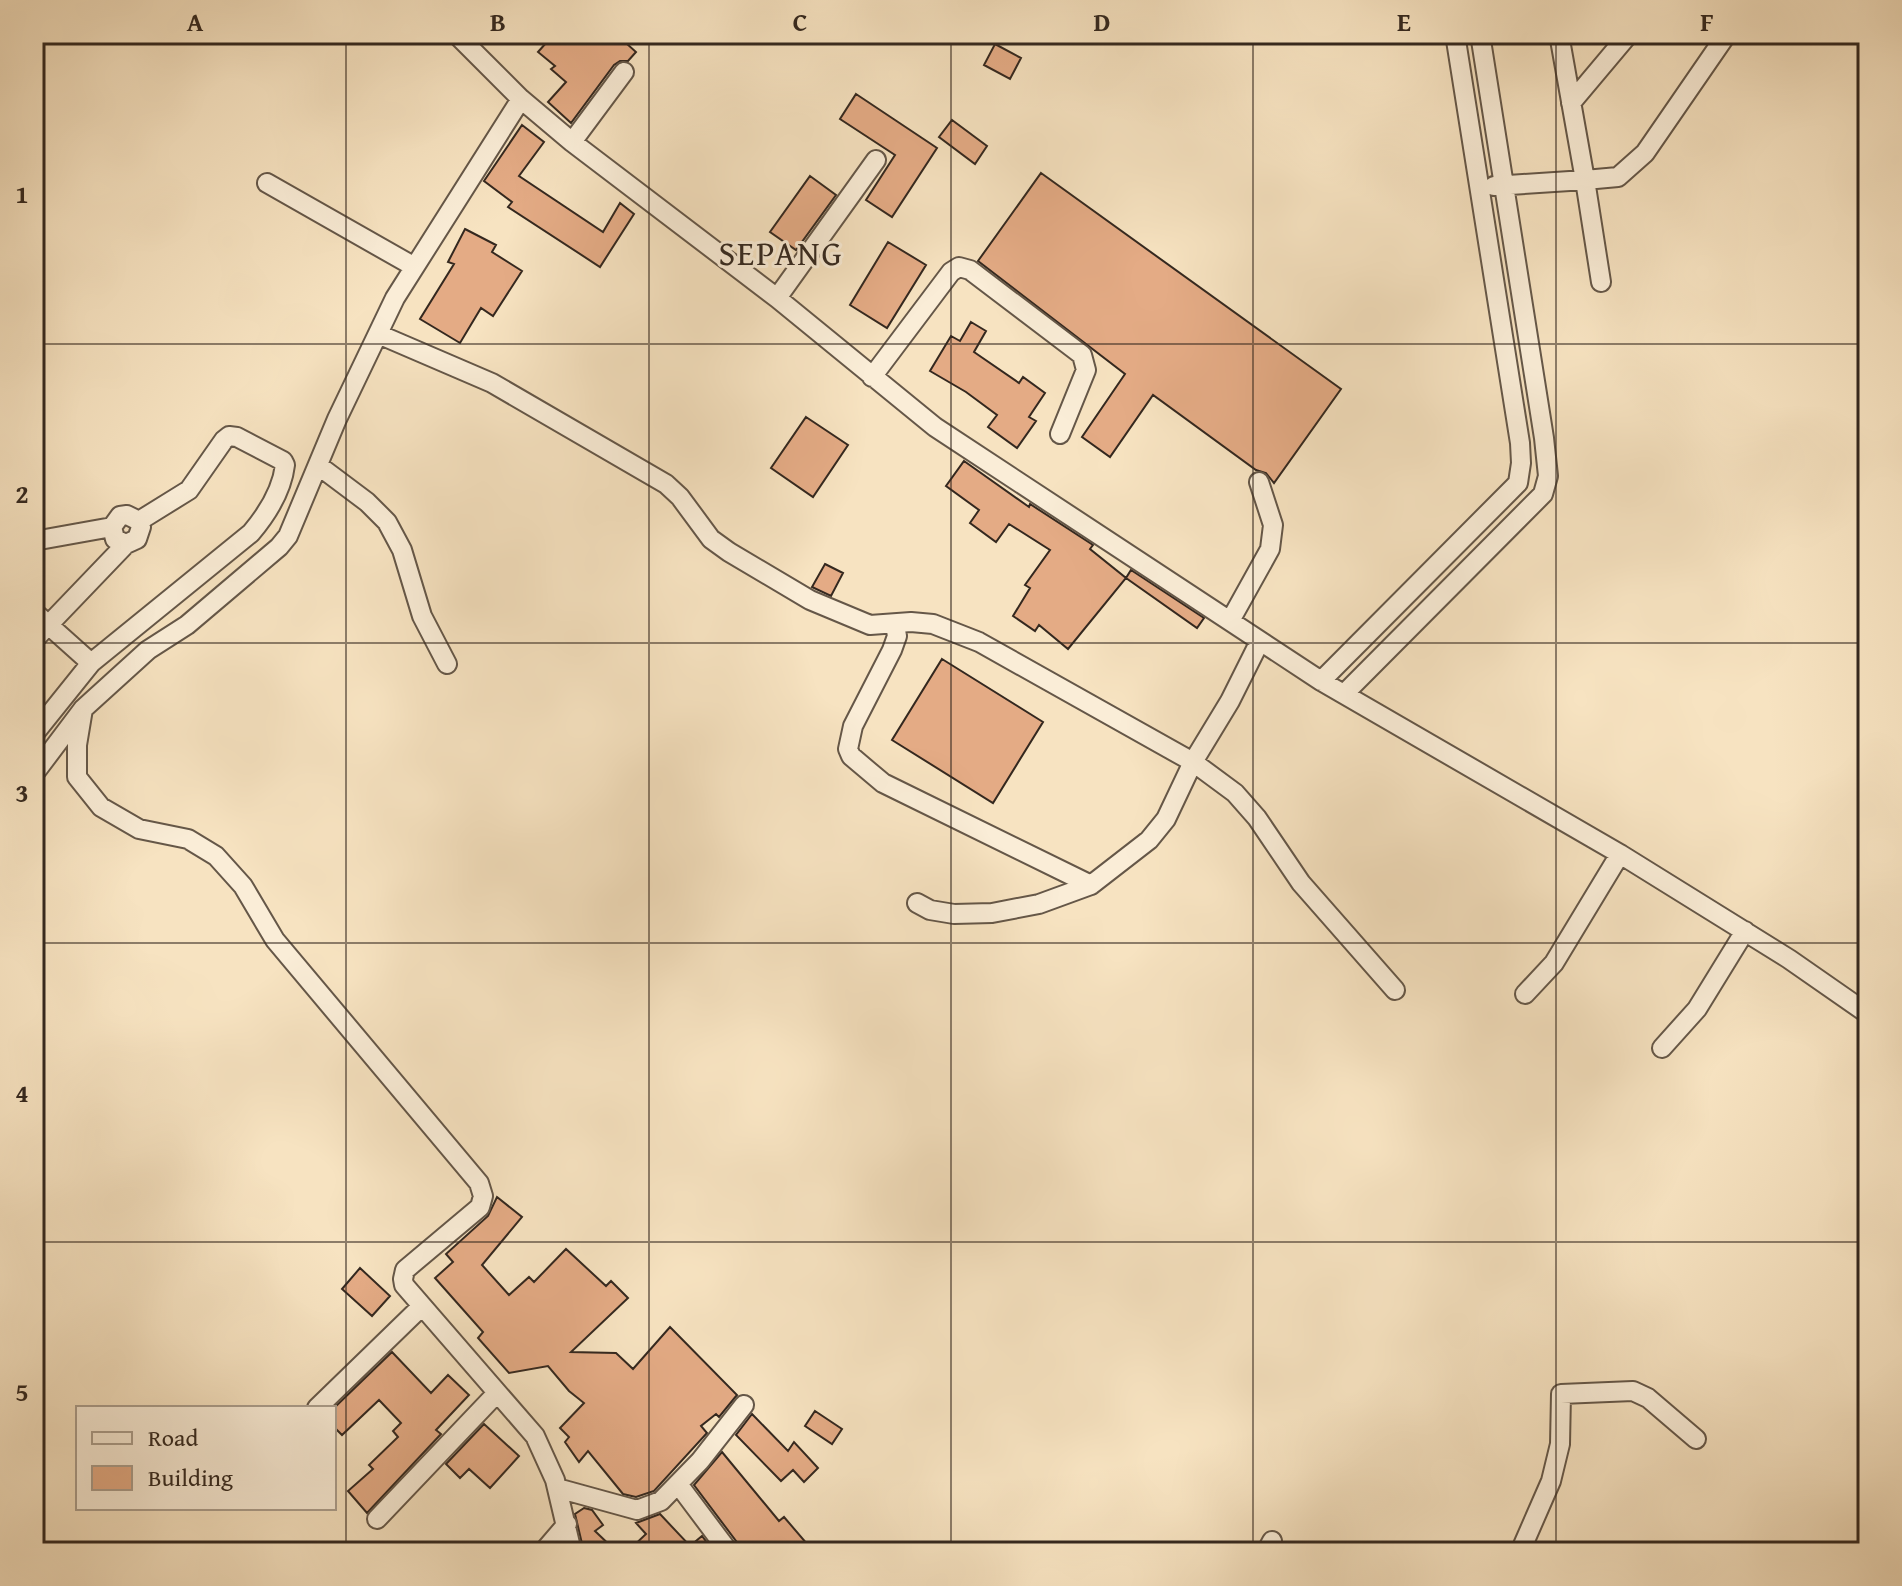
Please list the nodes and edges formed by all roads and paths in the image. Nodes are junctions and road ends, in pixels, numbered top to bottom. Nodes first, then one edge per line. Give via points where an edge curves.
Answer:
1 (456, 34) edge
2 (1455, 34) edge
3 (1480, 34) edge
4 (1559, 34) edge
5 (1629, 34) edge
6 (1727, 34) edge
7 (624, 72) dead end
8 (521, 99) junction
9 (1571, 103) junction
10 (572, 142) junction
11 (876, 160) dead end
12 (1585, 180) junction
13 (267, 183) dead end
14 (1504, 184) junction
15 (1479, 188) junction
16 (413, 266) junction
17 (1601, 282) dead end
18 (777, 298) junction
19 (378, 334) junction
20 (872, 377) junction
21 (1060, 434) dead end
22 (319, 466) junction
23 (1259, 482) dead end
24 (1491, 510) junction
25 (139, 521) junction
26 (112, 527) junction
27 (1510, 527) junction
28 (34, 541) edge
29 (126, 544) junction
30 (41, 619) edge
31 (1230, 621) junction
32 (1381, 621) junction
33 (895, 625) junction
34 (1400, 637) junction
35 (34, 640) edge
36 (1260, 641) junction
37 (91, 663) junction
38 (447, 664) dead end
39 (1321, 681) junction
40 (1344, 694) junction
41 (83, 709) junction
42 (34, 734) edge
43 (1193, 762) junction
44 (34, 774) edge
45 (1620, 854) junction
46 (1091, 885) junction
47 (917, 903) dead end
48 (1745, 931) junction
49 (1395, 990) dead end
50 (1525, 994) dead end
51 (1868, 1014) edge
52 (1662, 1048) dead end
53 (421, 1307) junction
54 (497, 1393) junction
55 (744, 1405) dead end
56 (319, 1406) edge
57 (1696, 1439) dead end
58 (678, 1484) junction
59 (557, 1488) junction
60 (377, 1519) dead end
61 (567, 1524) junction
62 (543, 1552) edge
63 (572, 1552) edge
64 (729, 1552) edge
65 (1520, 1552) edge

1 - 8 street
2 - 15 street
3 - 14 street
4 - 9 street
5 - 9 street
6 - 12 street via 1645,153 1618,177
7 - 10 street
8 - 10 street
8 - 16 street
9 - 12 street
10 - 18 street
11 - 18 street
12 - 14 street
12 - 17 street
13 - 16 street
14 - 15 street
14 - 27 street via 1548,476 1543,494
15 - 24 street via 1521,463 1518,483
16 - 19 street
18 - 20 street
19 - 22 street
19 - 33 street via 492,383 666,484 711,539 810,600 870,625
20 - 21 street via 951,272 959,267 970,270 1082,355 1086,370
20 - 31 street via 935,427
22 - 38 street via 387,522 402,550 422,616
22 - 41 street via 279,547 187,625 148,650
23 - 31 street via 1273,525 1270,549
24 - 27 street
24 - 32 street
25 - 26 street via 120,516
25 - 29 street via 137,539
25 - 37 street via 189,490 229,436 285,465 276,495 251,533
26 - 28 street
26 - 29 street via 115,539
27 - 34 street
29 - 30 street
30 - 35 street
30 - 37 street
31 - 36 street
32 - 34 street
32 - 39 street
33 - 43 street via 933,624 979,642
33 - 46 street via 892,650 853,726 851,756 883,783
34 - 40 street
36 - 39 street
36 - 43 street
37 - 42 street
39 - 40 street
40 - 45 street
41 - 44 street
41 - 53 street via 77,777 101,807 139,829 188,839 216,856 243,886 275,940 479,1183 480,1207 405,1270 404,1285
43 - 46 street via 1166,819 1149,840
43 - 49 street via 1235,793 1301,883
45 - 48 street
45 - 50 street via 1554,963
46 - 47 street via 1039,904 992,913 954,914
48 - 51 street
48 - 52 street via 1697,1009
53 - 54 street
53 - 56 street
54 - 59 street via 535,1436
54 - 60 street
55 - 58 street
57 - 65 street via 1633,1391 1561,1394 1560,1444 1551,1481
58 - 59 street via 661,1501 637,1510
58 - 64 street
59 - 61 street
61 - 62 street
61 - 63 street

